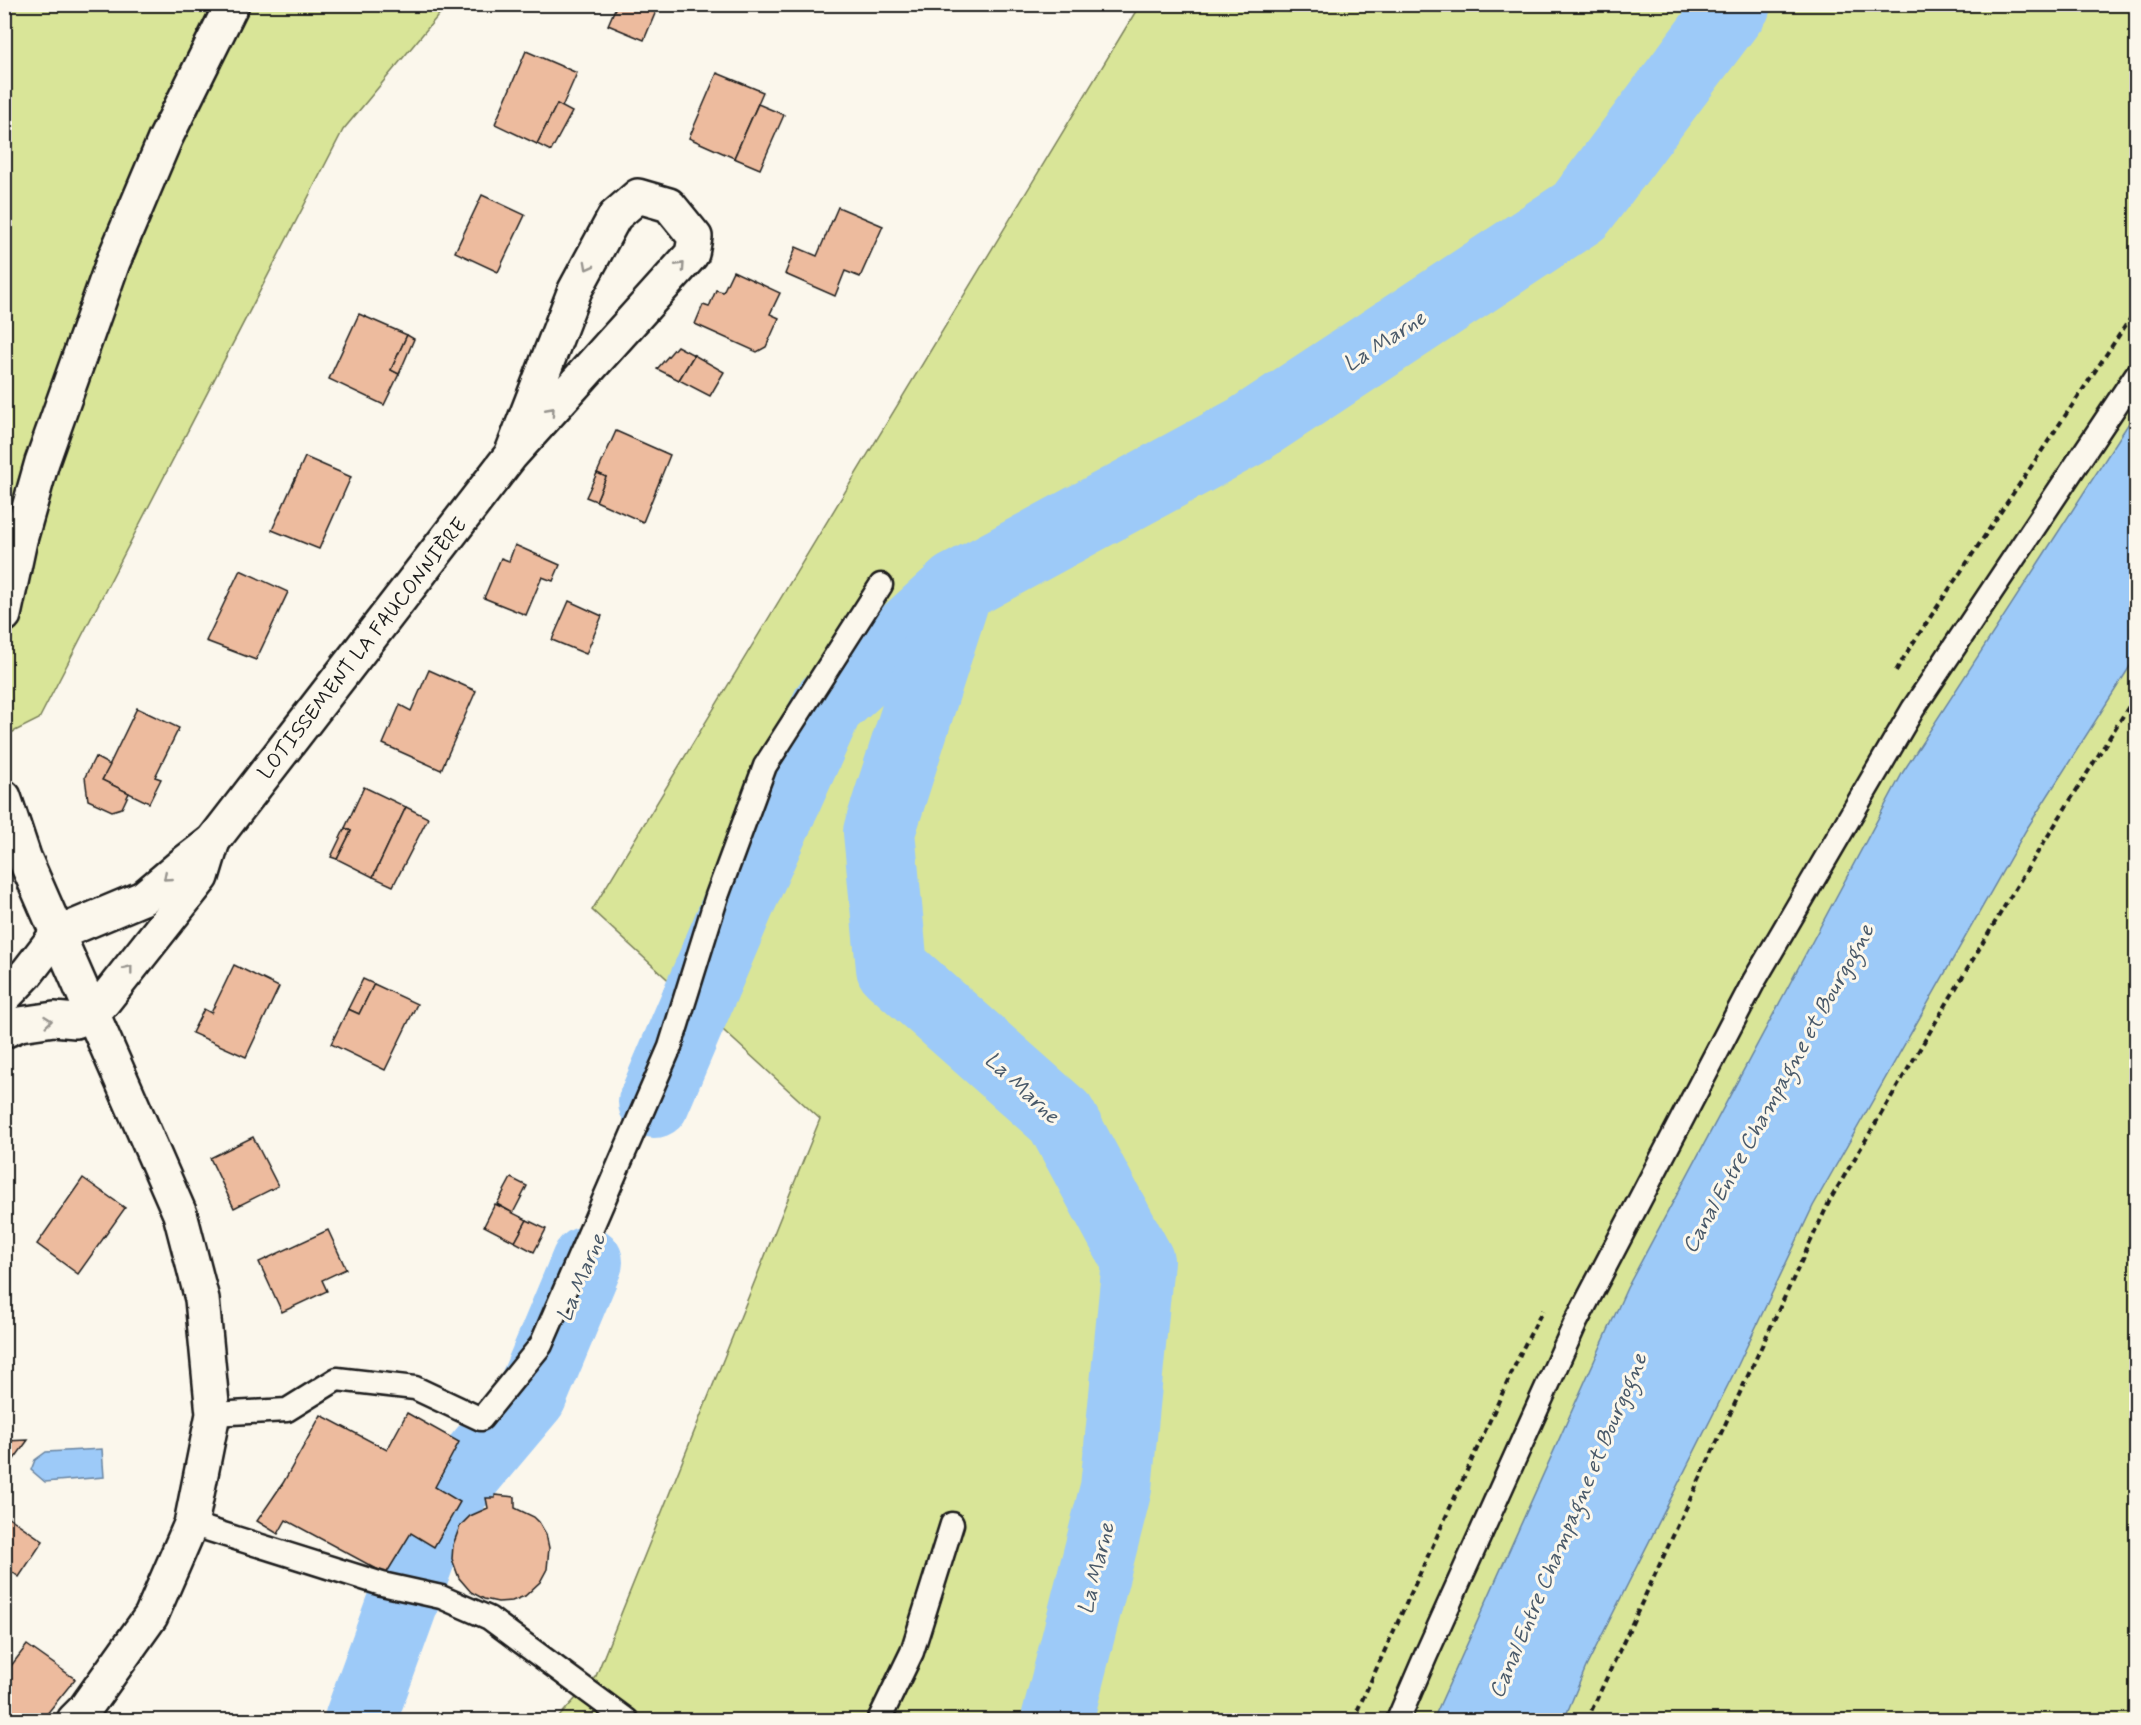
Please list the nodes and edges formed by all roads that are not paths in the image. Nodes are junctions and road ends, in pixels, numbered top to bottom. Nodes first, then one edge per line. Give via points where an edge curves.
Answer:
1 (232, 4) edge
2 (2136, 375) edge
3 (511, 455) junction
4 (881, 585) dead end
5 (4, 615) edge
6 (4, 797) edge
7 (213, 841) junction
8 (57, 934) junction
9 (4, 997) edge
10 (92, 1014) junction
11 (4, 1031) edge
12 (213, 1414) junction
13 (191, 1524) junction
14 (952, 1524) dead end
15 (74, 1720) edge
16 (627, 1720) edge
17 (879, 1720) edge
18 (1398, 1720) edge

1 - 5 street via 165,139 113,262 42,462
2 - 18 lane via 1913,709 1754,981 1576,1322
3 -> 3 street, LOTISSEMENT LA FAUCONNIÈRE via 692,254 695,237 669,205 638,196 615,216 575,290
3 - 7 street, LOTISSEMENT LA FAUCONNIÈRE
4 - 12 lane via 765,766 717,896 665,1058 540,1345 489,1410 481,1419 415,1388 337,1379 287,1410
6 - 8 street
7 -> 8 street via 143,898
10 -> 7 street via 202,877
8 - 9 street
8 - 10 street
11 -> 10 street via 20,1024 54,1019 76,1021
10 - 12 street via 180,1214 202,1299
12 - 13 street
13 - 15 street via 151,1616
13 - 16 lane via 382,1584 441,1597 489,1618
14 - 17 lane via 912,1652

